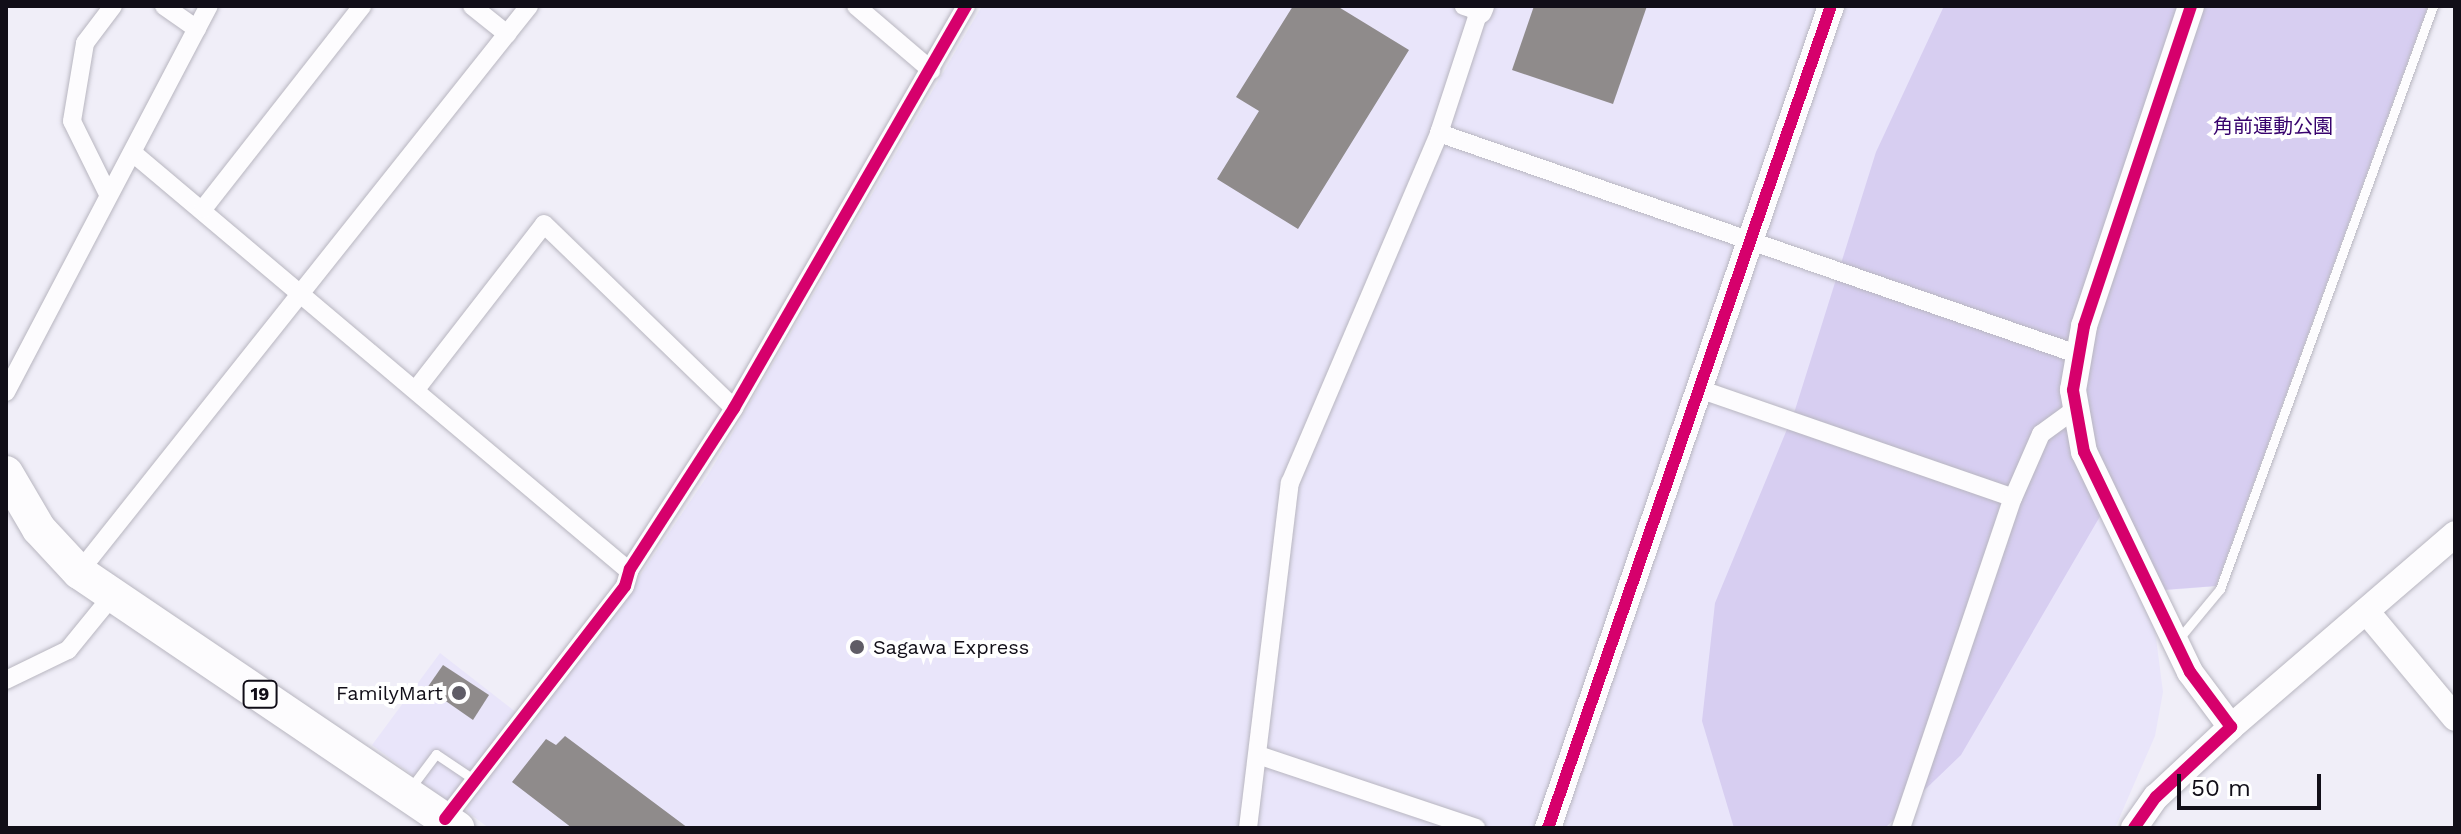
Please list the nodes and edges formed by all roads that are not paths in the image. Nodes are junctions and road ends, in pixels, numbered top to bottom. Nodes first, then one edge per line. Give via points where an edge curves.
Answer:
1 (113, 6) edge
2 (164, 6) edge
3 (209, 6) edge
4 (362, 6) edge
5 (472, 6) edge
6 (529, 6) edge
7 (856, 6) edge
8 (966, 6) edge
9 (1831, 6) edge
10 (2191, 6) edge
11 (2433, 6) edge
12 (1475, 8) edge
13 (197, 29) junction
14 (507, 34) junction
15 (931, 70) junction
16 (1439, 133) junction
17 (133, 153) junction
18 (108, 194) junction
19 (203, 209) junction
20 (1751, 241) junction
21 (306, 293) junction
22 (2077, 354) junction
23 (417, 388) junction
24 (1699, 389) junction
25 (6, 392) edge
26 (734, 408) junction
27 (2073, 411) junction
28 (6, 473) edge
29 (2013, 498) junction
30 (2455, 534) edge
31 (629, 571) junction
32 (79, 572) junction
33 (112, 596) junction
34 (2366, 611) junction
35 (2175, 643) junction
36 (6, 680) edge
37 (2455, 718) edge
38 (2231, 727) junction
39 (1261, 756) junction
40 (476, 781) junction
41 (408, 792) junction
42 (451, 824) edge
43 (1248, 828) edge
44 (1476, 828) edge
45 (1548, 828) edge
46 (1901, 828) edge
47 (2134, 828) edge

1 - 18 street via 85,43 72,106 72,121
2 - 13 street
3 - 13 street
4 - 19 street
5 - 14 street
6 - 14 street
7 - 15 street
8 - 15 street
9 - 20 street
10 - 22 street
11 - 35 lane via 2220,589
12 - 16 street
13 - 17 street
14 - 21 street
15 - 26 street
16 - 20 street
16 - 39 street via 1290,483
17 - 18 street
17 - 19 street
18 - 25 street
19 - 21 street
20 - 22 street
20 - 24 street
21 - 23 street
21 - 32 street
22 - 27 street
23 - 26 street via 544,224
23 - 31 street
24 - 29 street
24 - 45 street
26 - 31 street
27 - 29 street via 2041,434
27 - 35 street via 2084,452
28 - 32 highway, 19 via 39,529
29 - 46 street
30 - 34 street
31 - 40 street via 625,586
32 - 33 highway, 19
33 - 36 street via 68,650
33 - 41 highway, 19
34 - 37 street
34 - 38 street
35 - 38 street
38 - 47 street via 2156,797
39 - 43 street
39 - 44 street
40 - 41 lane via 436,754
40 - 42 street
41 - 42 highway, 19

